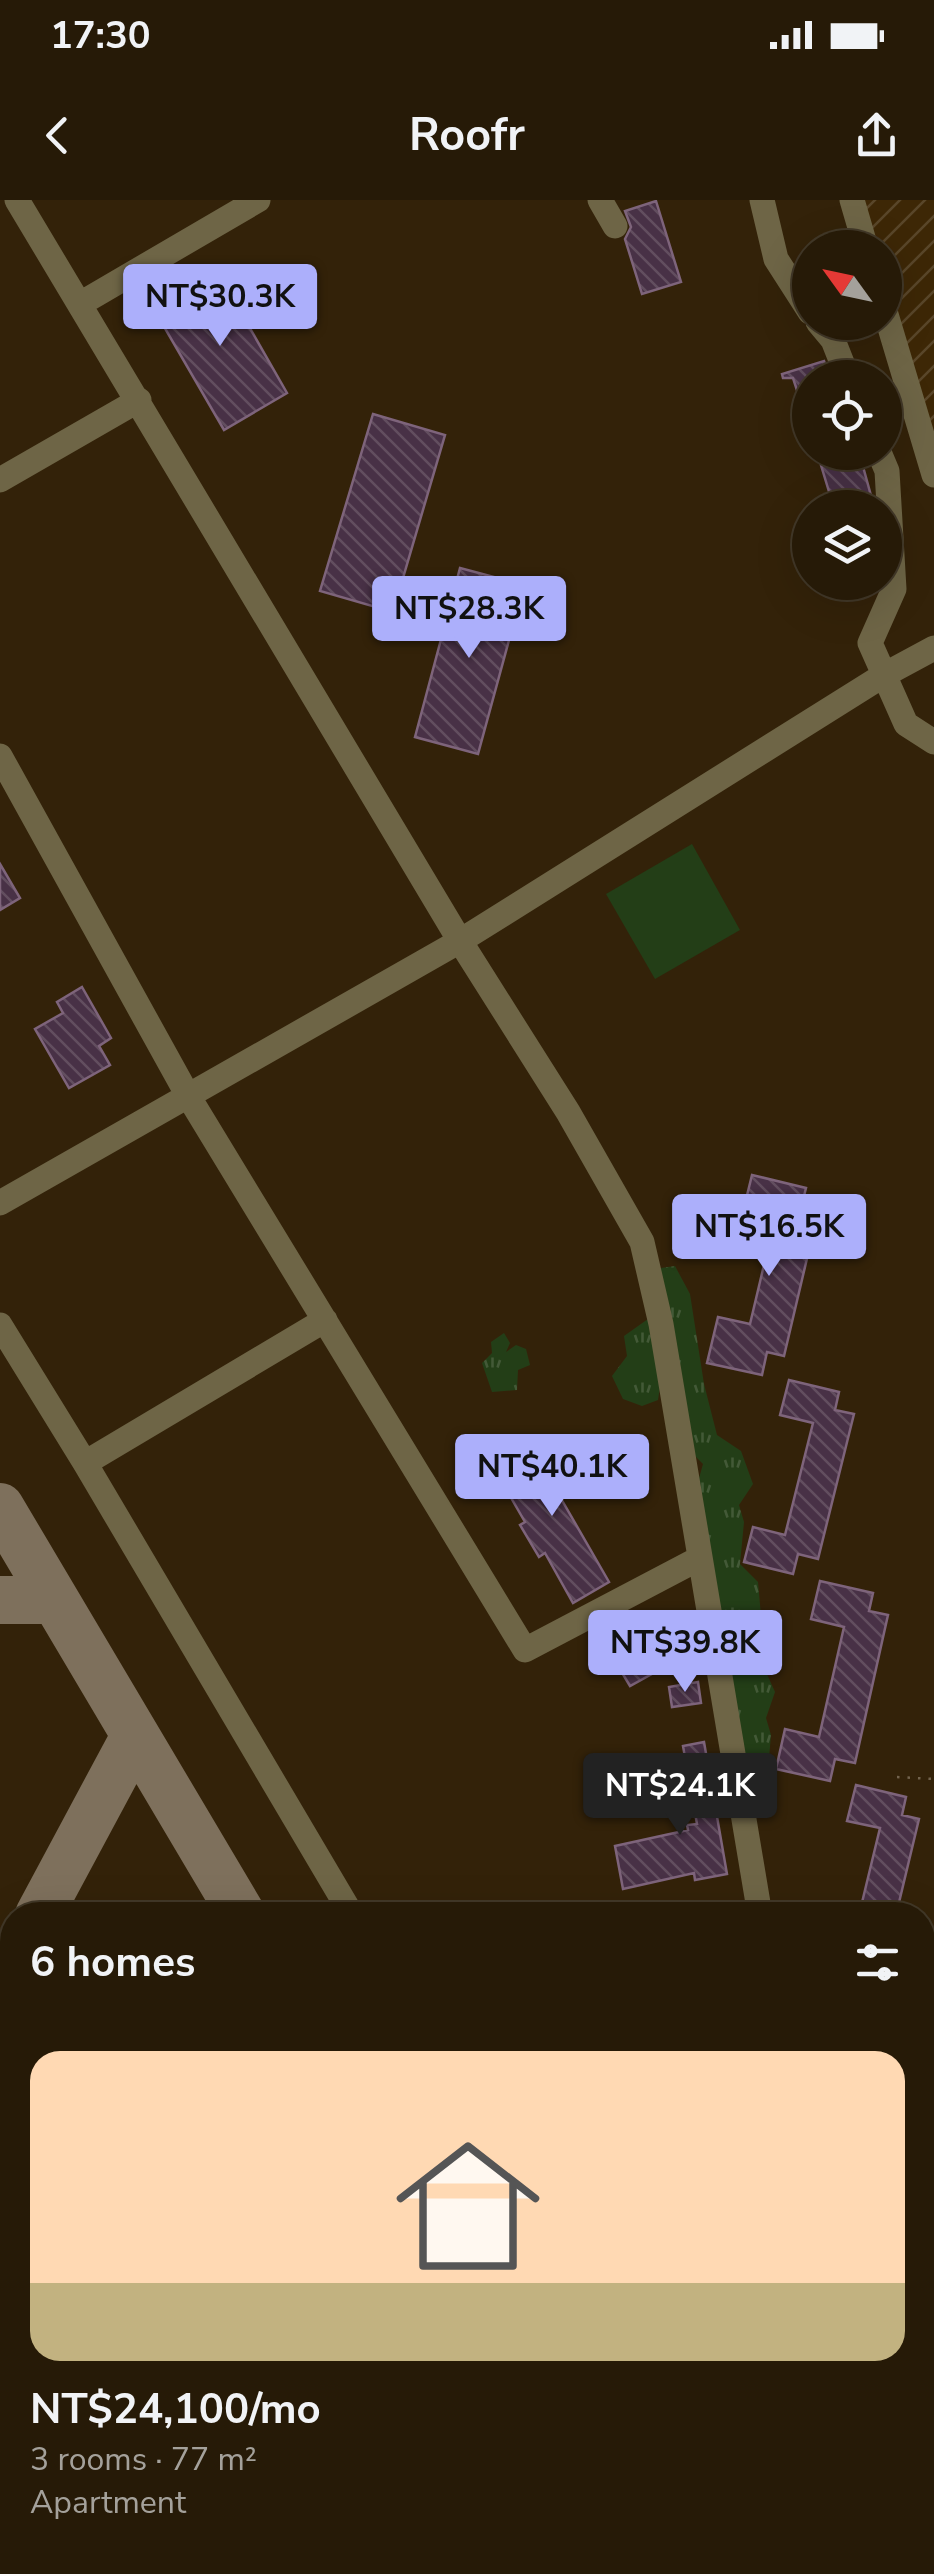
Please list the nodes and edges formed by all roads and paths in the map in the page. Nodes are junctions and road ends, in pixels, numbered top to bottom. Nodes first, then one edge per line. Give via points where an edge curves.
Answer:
1 (17, 200) edge
2 (258, 200) edge
3 (600, 200) edge
4 (762, 200) edge
5 (852, 200) edge
6 (615, 226) dead end
7 (861, 230) edge
8 (792, 283) edge
9 (80, 304) junction
10 (894, 340) edge
11 (139, 400) junction
12 (886, 470) edge
13 (934, 475) edge
14 (0, 480) edge
15 (934, 648) edge
16 (884, 675) junction
17 (934, 742) edge
18 (0, 756) edge
19 (460, 941) junction
20 (187, 1094) junction
21 (0, 1203) edge
22 (324, 1320) junction
23 (0, 1324) edge
24 (85, 1462) junction
25 (700, 1558) junction
26 (897, 1778) dead end
27 (934, 1780) edge
28 (344, 1902) edge
29 (758, 1902) edge

1 - 9 street
2 - 9 street
3 - 6 street
4 - 8 street via 776,258
5 - 7 street
9 - 11 street
10 - 13 street
11 - 14 street
11 - 19 street
12 - 16 street via 894,589 870,642
15 - 16 street
16 - 17 street via 906,724
16 - 19 street
18 - 20 street
19 - 20 street
19 - 25 street via 642,1242
20 - 21 street
20 - 22 street
22 - 24 street
22 - 25 street via 525,1650
23 - 24 street
24 - 28 street
25 - 29 street
26 - 27 path

